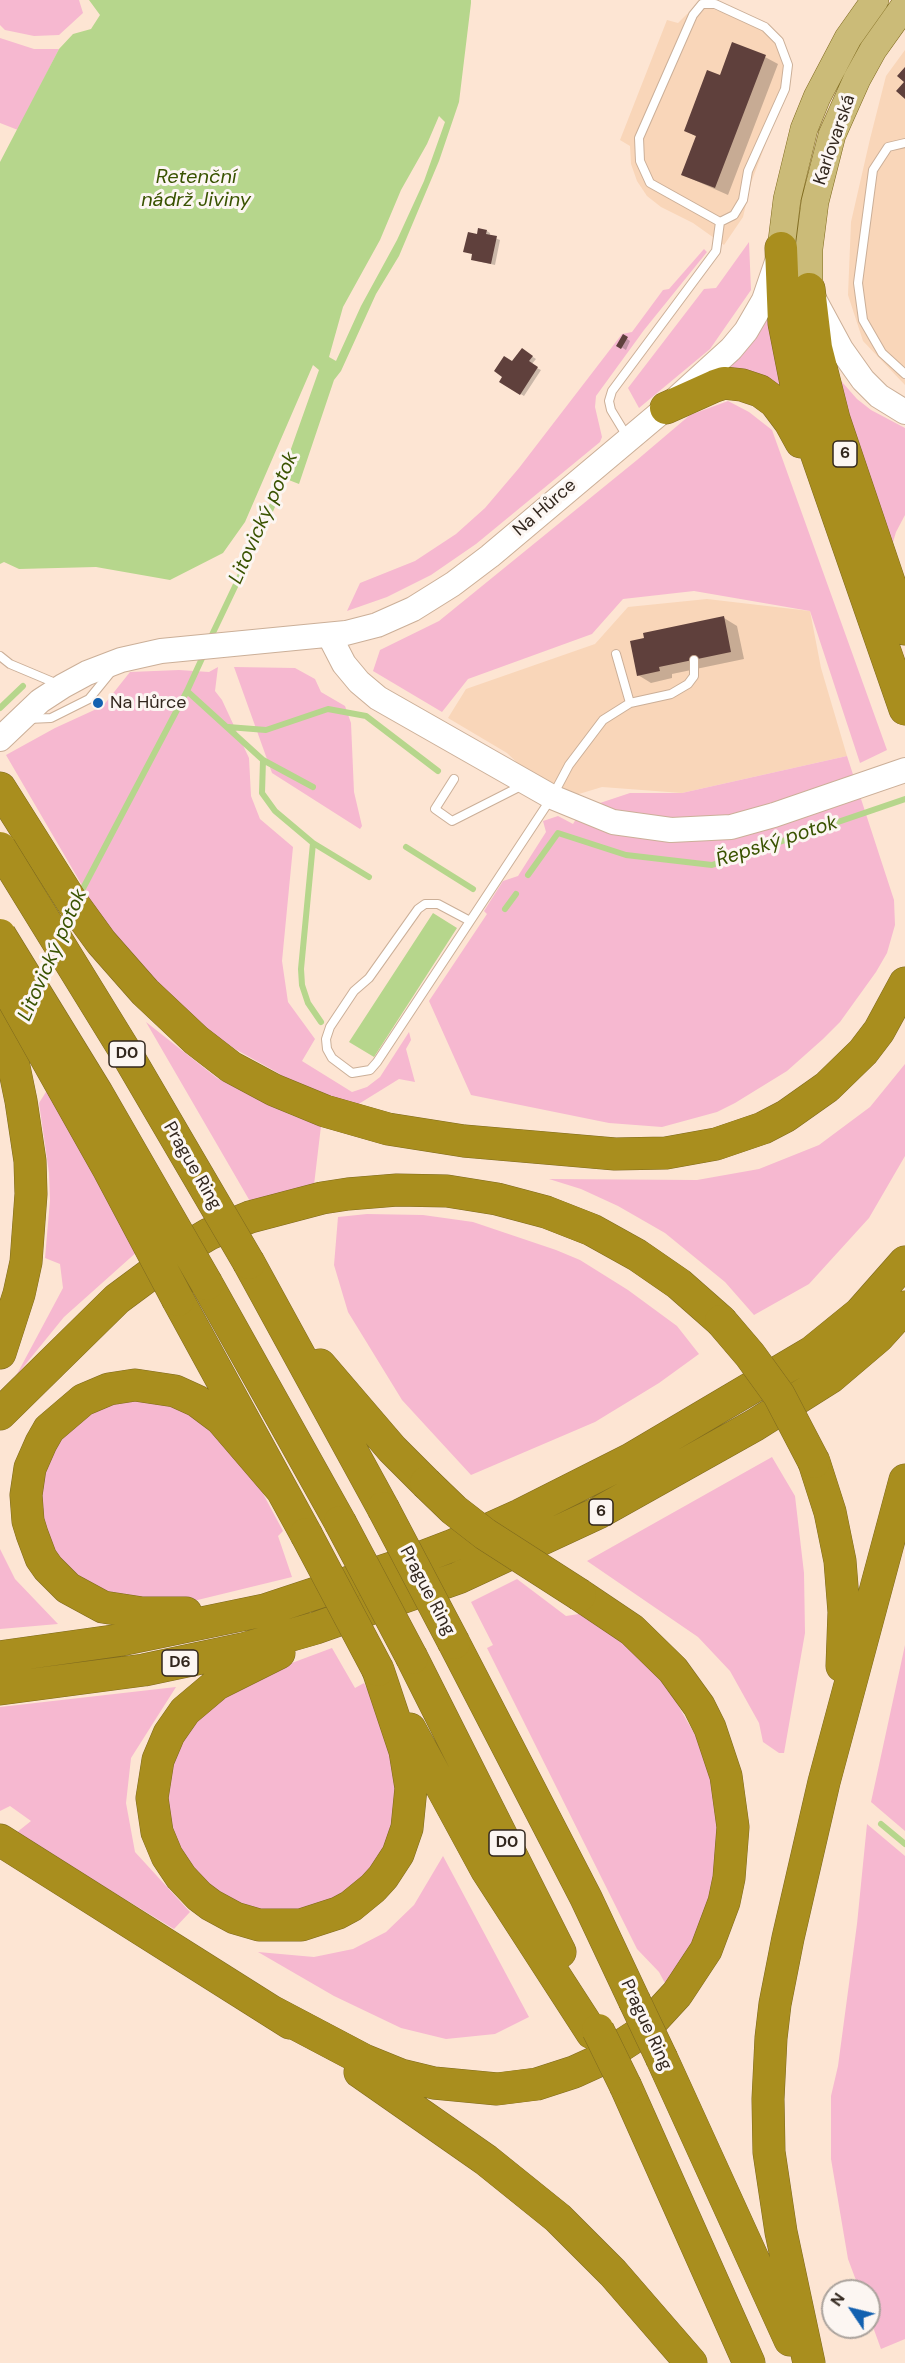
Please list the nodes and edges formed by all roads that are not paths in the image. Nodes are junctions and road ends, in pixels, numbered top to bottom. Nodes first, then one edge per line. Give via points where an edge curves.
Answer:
1 (875, 0) edge
2 (905, 5) edge
3 (905, 144) edge
4 (720, 222) junction
5 (781, 248) junction
6 (809, 289) junction
7 (905, 374) edge
8 (666, 408) junction
9 (905, 412) edge
10 (628, 439) junction
11 (832, 499) junction
12 (905, 574) edge
13 (902, 621) edge
14 (329, 635) junction
15 (616, 654) dead end
16 (0, 656) edge
17 (121, 660) junction
18 (694, 660) dead end
19 (63, 686) junction
20 (630, 704) junction
21 (905, 709) edge
22 (18, 720) junction
23 (0, 739) edge
24 (905, 770) edge
25 (454, 779) dead end
26 (526, 783) junction
27 (0, 788) edge
28 (552, 797) junction
29 (0, 848) edge
30 (470, 921) junction
31 (0, 935) edge
32 (0, 976) edge
33 (905, 983) edge
34 (0, 1020) edge
35 (905, 1262) edge
36 (905, 1307) edge
37 (277, 1315) junction
38 (0, 1353) edge
39 (0, 1414) edge
40 (905, 1480) edge
41 (281, 1489) junction
42 (265, 1610) junction
43 (356, 1614) junction
44 (0, 1657) edge
45 (378, 1670) junction
46 (0, 1689) edge
47 (824, 1782) junction
48 (0, 1840) edge
49 (273, 2012) junction
50 (595, 2032) junction
51 (691, 2363) edge
52 (749, 2363) edge
53 (799, 2363) edge
54 (809, 2363) edge

1 - 5 main road, Karlovarská / 6 via 832,67 804,129 787,199
2 - 6 main road, Karlovarská / 6 via 873,50 832,135 815,202
3 - 7 lane via 888,147 873,170 858,284 863,320 882,353
4 - 4 lane via 650,183 640,160 639,138 693,15 702,4 715,4 765,27 779,41 788,65 785,89 747,171 743,200 734,215
4 - 10 lane via 716,251 612,391 611,410
5 - 8 main road via 764,300 746,331
5 - 11 highway, 6 via 788,348 805,418
6 - 9 main road via 853,368 879,396
6 - 13 highway, 6 via 827,396
8 - 10 main road, Na Hůrce
8 - 11 highway via 724,383 760,391 775,402 790,422
10 - 14 main road, Na Hůrce via 453,584 395,618
11 - 21 highway, 6
12 - 13 highway
14 - 17 main road, Na Hůrce via 161,651
14 - 26 main road via 348,669 378,698
15 - 20 lane
16 - 19 lane
17 - 19 main road, Na Hůrce
17 - 22 lane via 89,699 51,718
18 - 20 lane via 694,676 688,684 671,694
19 - 22 main road, Na Hůrce
20 - 28 lane via 606,716 569,765
22 - 23 main road, Na Hůrce
24 - 28 main road via 774,815 708,830 624,824 594,816
25 - 26 lane via 435,809 452,821
26 - 28 main road
27 - 33 highway via 101,942 196,1040 231,1067 274,1090 326,1111 411,1133 566,1151 641,1154 716,1144 763,1128 827,1088 874,1038
28 - 30 lane
29 - 37 highway, Prague Ring / D0, bridge via 125,1051
30 - 30 lane via 438,903 425,903 418,909 330,1027 326,1039 332,1058 352,1073 370,1070
31 - 50 highway, D0, bridge via 97,1094 340,1522 412,1658
32 - 41 highway, bridge
34 - 38 highway via 21,1101 30,1161 31,1206 26,1263
35 - 42 highway, 6 via 860,1313 812,1352 631,1459 451,1546
36 - 43 highway, 6 via 878,1337 831,1377 653,1484 482,1568
37 - 49 highway, bridge via 392,1449 454,1510 632,1630 672,1670 713,1736 726,1776 733,1827 724,1902 706,1950 683,1987 642,2032 574,2072 497,2089 400,2075
37 - 53 highway, Prague Ring / D0, bridge via 383,1508 586,1898
39 - 47 highway, bridge via 117,1299 187,1247 250,1217 348,1194 447,1191 546,1212 592,1230 679,1284 721,1322 779,1395 814,1461 830,1512 843,1590 841,1675
40 - 47 highway
41 - 42 highway via 230,1427 210,1409 174,1391 142,1385 109,1389 71,1408 41,1443 27,1482 28,1521 41,1558 68,1588 89,1601 118,1611 154,1614
41 - 45 highway, bridge
42 - 44 highway, D6 via 167,1632
43 - 45 highway via 217,1684 185,1711 169,1734 154,1772 154,1821 173,1867 199,1896 235,1918 259,1925 288,1926 338,1913 363,1897 383,1877 405,1835 411,1788 405,1751
43 - 46 highway, D6 via 268,1642 170,1665
45 - 50 highway via 486,1869
47 - 54 highway via 775,2004 768,2099 769,2152 780,2232
48 - 49 highway
49 - 51 highway via 454,2136 533,2197 614,2272
50 - 52 highway, D0, bridge via 626,2087

